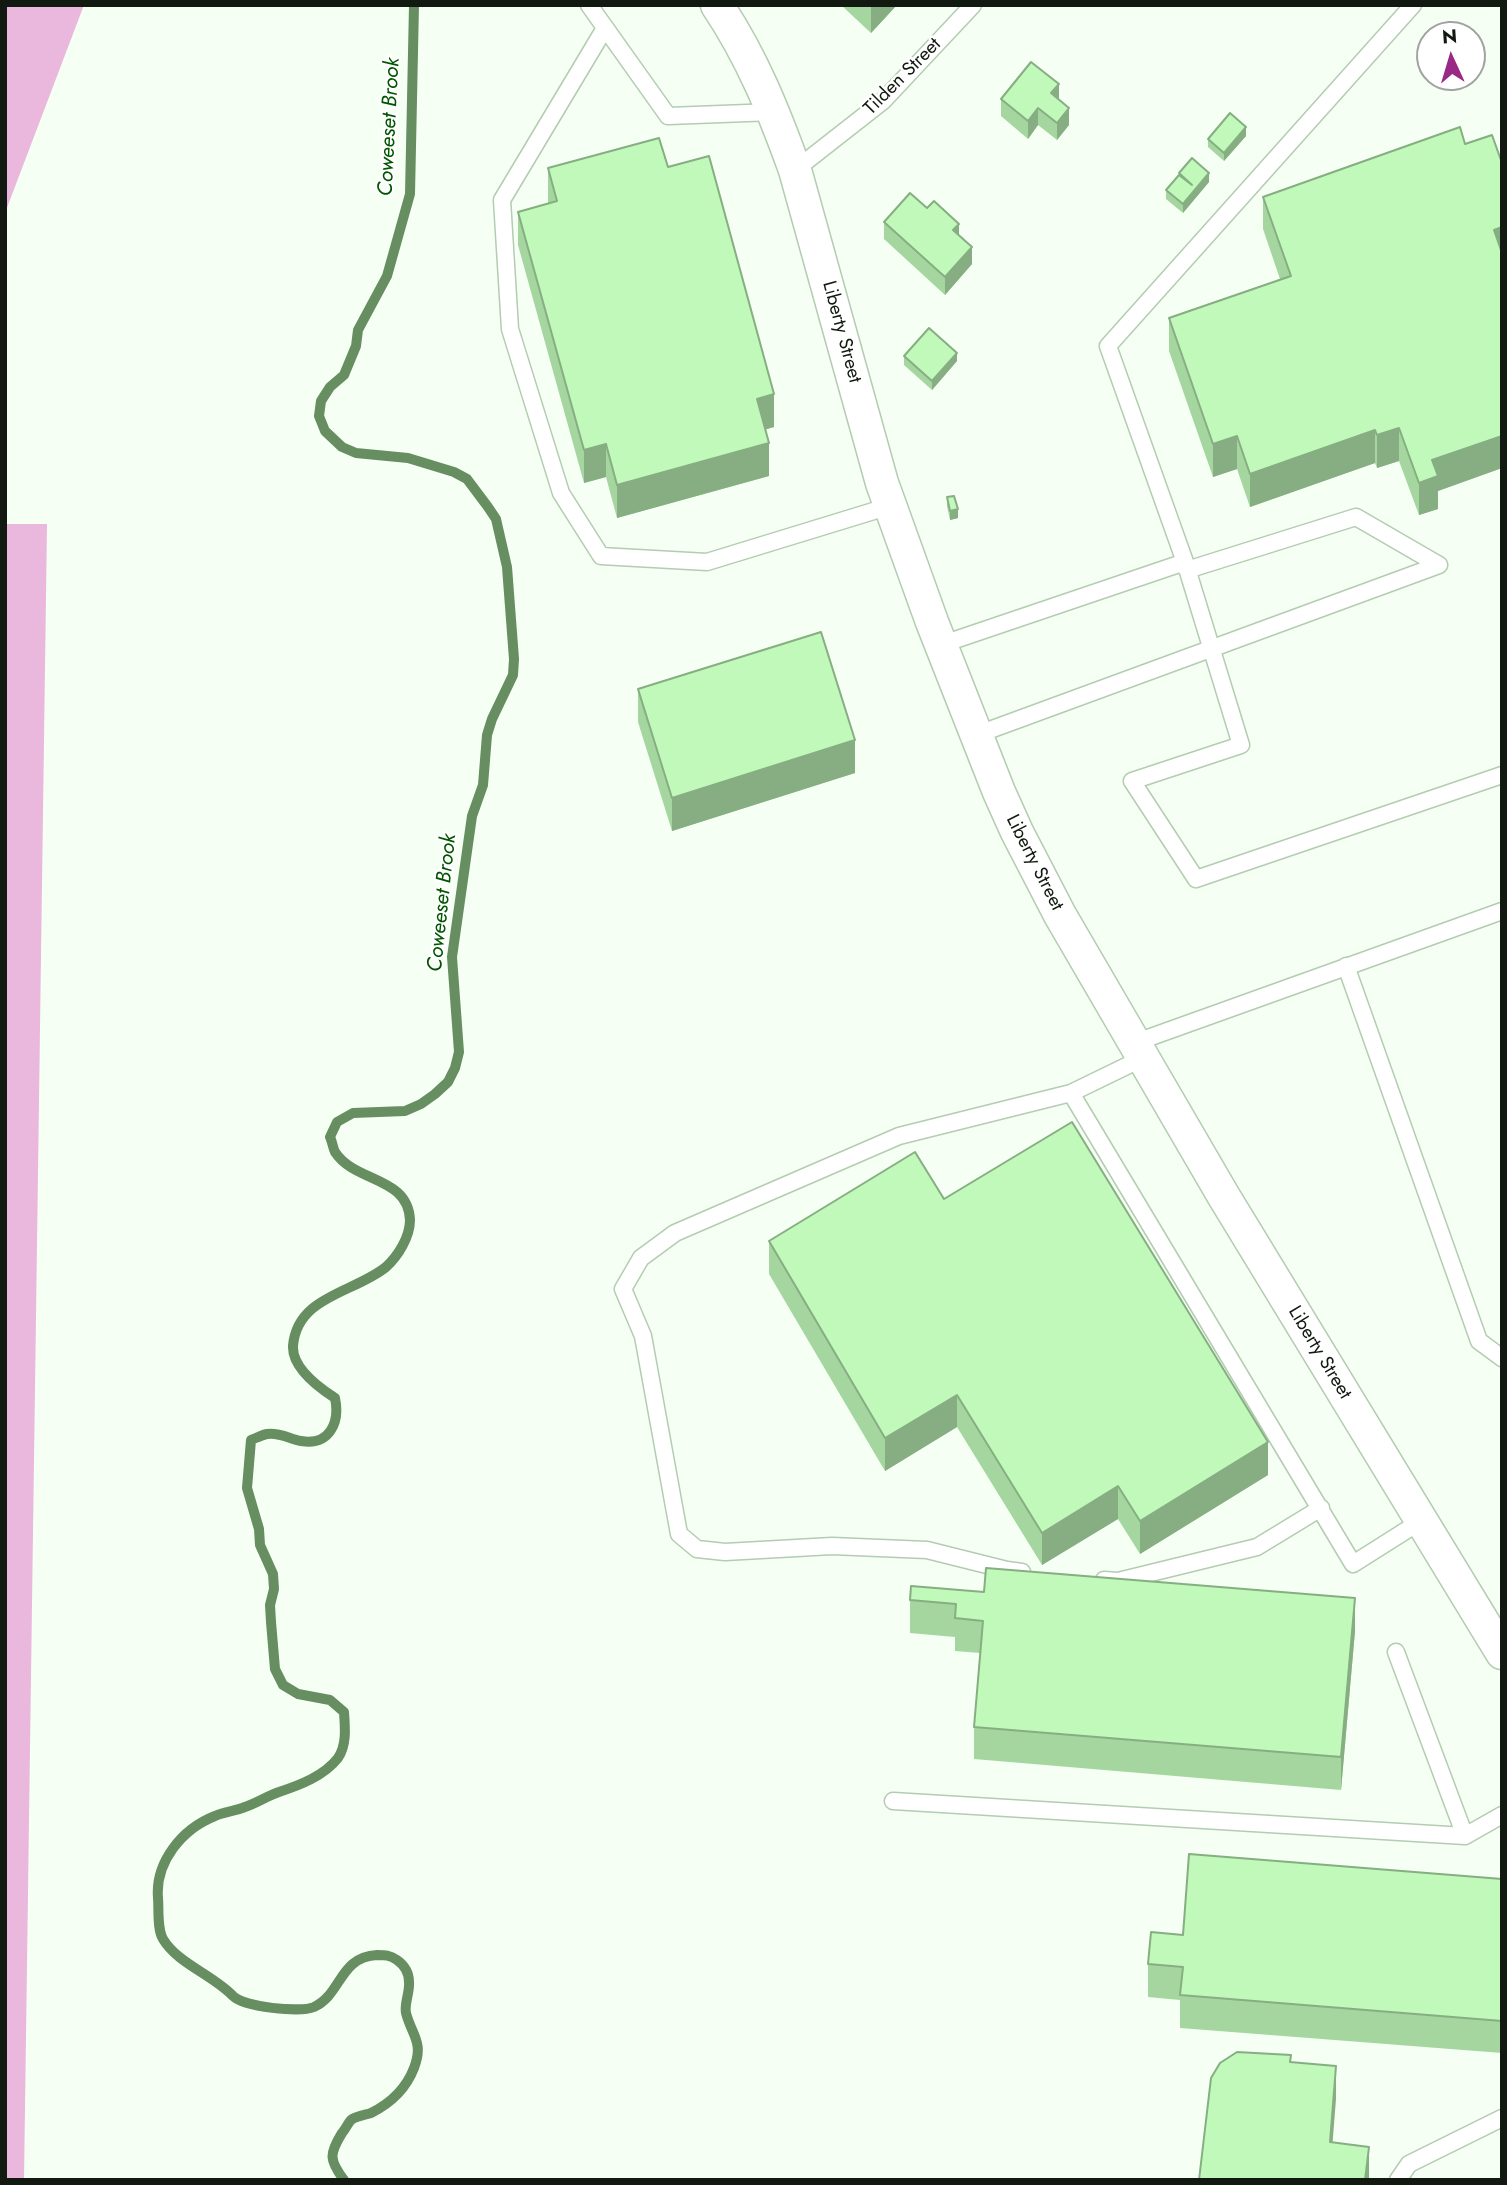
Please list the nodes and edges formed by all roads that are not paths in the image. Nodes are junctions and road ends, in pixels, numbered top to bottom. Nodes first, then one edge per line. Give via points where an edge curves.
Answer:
1 (589, 5) edge
2 (717, 5) edge
3 (973, 5) edge
4 (1413, 5) edge
5 (606, 28) junction
6 (774, 112) junction
7 (795, 170) junction
8 (890, 506) junction
9 (1186, 566) junction
10 (940, 645) junction
11 (1212, 650) junction
12 (976, 735) junction
13 (1502, 775) edge
14 (1502, 911) edge
15 (1346, 966) junction
16 (1139, 1050) junction
17 (1071, 1093) junction
18 (1502, 1358) edge
19 (1321, 1508) junction
20 (1421, 1521) junction
21 (1035, 1573) edge
22 (1090, 1578) edge
23 (1396, 1652) dead end
24 (1502, 1653) edge
25 (893, 1801) dead end
26 (1502, 1815) edge
27 (1465, 1836) junction
28 (1502, 2118) edge
29 (1398, 2180) edge

1 - 5 lane
2 - 6 street, Liberty Street via 749,57
3 - 7 lane, Tilden Street via 883,101
4 - 9 lane via 1108,346
5 - 6 lane via 668,116
5 - 8 lane via 502,200 510,329 561,493 601,556 707,562
6 - 7 street, Liberty Street
7 - 8 street, Liberty Street
8 - 10 street, Liberty Street
9 - 10 lane
9 - 11 lane
9 - 11 lane via 1356,517 1439,565
10 - 12 street, Liberty Street
11 - 12 lane
11 - 13 lane via 1241,745 1132,781 1196,879
12 - 16 street, Liberty Street via 1017,832
14 - 15 lane
15 - 16 lane
15 - 18 lane via 1479,1341
16 - 17 lane
16 - 20 street, Liberty Street
17 - 19 lane
17 - 21 lane via 899,1136 675,1234 641,1258 623,1289 643,1336 679,1534 697,1549 725,1552 832,1546 927,1550
19 - 20 lane via 1353,1564
19 - 22 lane via 1257,1547 1118,1581
20 - 24 street, Liberty Street
23 - 27 lane
25 - 27 lane
26 - 27 lane
28 - 29 lane via 1409,2164

